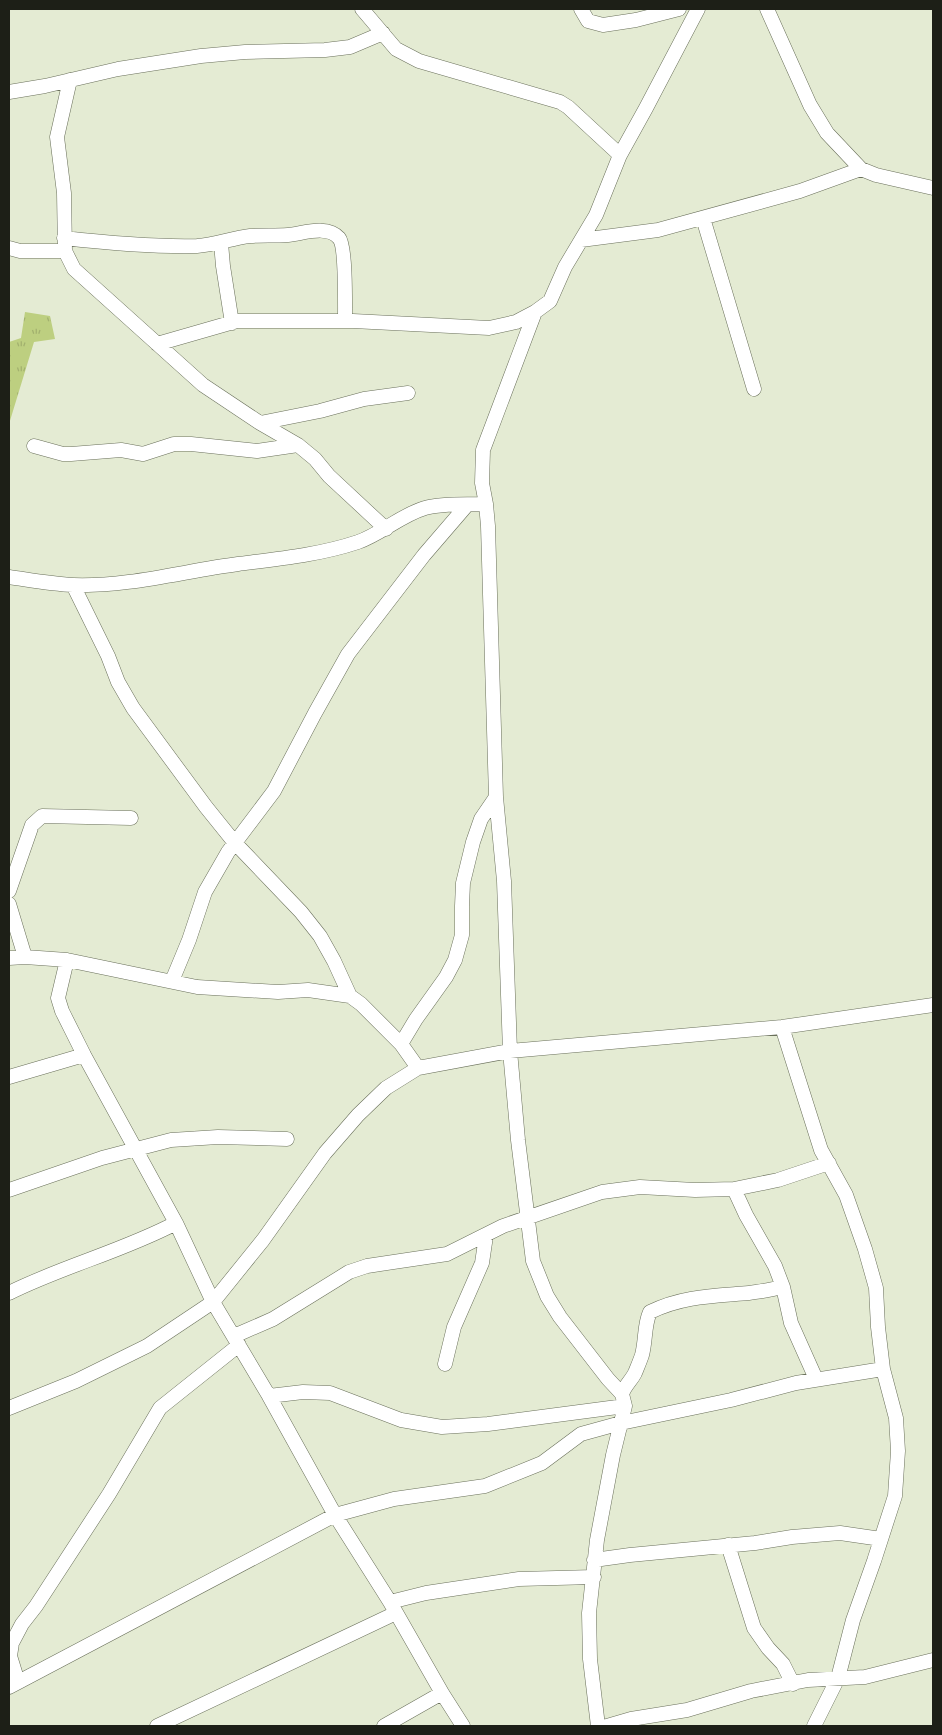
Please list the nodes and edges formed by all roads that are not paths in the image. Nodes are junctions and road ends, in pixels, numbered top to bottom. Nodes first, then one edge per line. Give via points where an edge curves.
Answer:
1 (362, 9) edge
2 (581, 9) edge
3 (679, 9) edge
4 (698, 9) edge
5 (767, 9) edge
6 (383, 33) junction
7 (70, 80) junction
8 (9, 92) edge
9 (620, 155) junction
10 (861, 169) junction
11 (933, 188) edge
12 (702, 218) junction
13 (582, 240) junction
14 (222, 243) junction
15 (64, 245) junction
16 (9, 248) edge
17 (535, 312) junction
18 (345, 321) junction
19 (232, 323) junction
20 (157, 344) junction
21 (754, 388) dead end
22 (408, 393) dead end
23 (260, 423) junction
24 (298, 445) junction
25 (34, 446) dead end
26 (467, 504) junction
27 (486, 504) junction
28 (386, 529) junction
29 (9, 577) edge
30 (73, 585) junction
31 (496, 797) junction
32 (132, 818) dead end
33 (235, 843) junction
34 (9, 892) edge
35 (9, 904) edge
36 (25, 957) junction
37 (9, 958) edge
38 (67, 960) junction
39 (172, 981) junction
40 (350, 996) junction
41 (933, 1005) edge
42 (782, 1026) junction
43 (401, 1044) junction
44 (510, 1051) junction
45 (84, 1055) junction
46 (418, 1068) junction
47 (9, 1077) edge
48 (287, 1139) dead end
49 (136, 1148) junction
50 (829, 1163) junction
51 (734, 1189) junction
52 (9, 1190) edge
53 (527, 1218) junction
54 (176, 1223) junction
55 (486, 1236) junction
56 (783, 1287) junction
57 (9, 1294) edge
58 (214, 1302) junction
59 (236, 1341) junction
60 (445, 1364) dead end
61 (883, 1369) junction
62 (816, 1379) junction
63 (269, 1396) junction
64 (624, 1400) junction
65 (9, 1408) edge
66 (621, 1423) junction
67 (335, 1515) junction
68 (881, 1539) junction
69 (728, 1545) junction
70 (594, 1560) junction
71 (594, 1577) junction
72 (393, 1607) junction
73 (933, 1660) edge
74 (838, 1678) junction
75 (13, 1684) edge
76 (793, 1684) junction
77 (442, 1693) junction
78 (157, 1726) edge
79 (384, 1726) edge
80 (463, 1726) edge
81 (598, 1726) edge
82 (606, 1726) edge
83 (814, 1726) edge

1 - 6 street
2 - 3 street via 588,21 603,25
4 - 9 street
5 - 10 street via 810,105 827,133
6 - 7 street via 350,47 202,56
6 - 9 street via 396,49 419,61 560,102
7 - 8 street
7 - 15 street via 56,137 64,193
9 - 13 street via 596,215
10 - 11 street
10 - 12 street via 800,191
12 - 13 street via 658,230
12 - 21 street
13 - 17 street via 565,266 550,301
14 - 15 street via 197,246
14 - 18 street via 249,236 333,233 340,239 343,252
14 - 19 street via 222,266
15 - 16 street via 20,251
15 - 20 street via 74,269
17 - 18 street via 516,322 489,328
17 - 27 street via 483,450 482,483
18 - 19 street
19 - 20 street
20 - 23 street via 203,385
22 - 23 street via 364,399
23 - 24 street
24 - 25 street via 258,451 174,444 144,454 121,450 63,454
24 - 28 street
26 - 27 street
26 - 28 street via 424,508
26 - 33 street via 348,654 274,791
27 - 31 street
28 - 30 street via 359,542 278,560 173,576
29 - 30 street
30 - 33 street via 133,708
31 - 43 street via 481,819 473,842 463,883 462,935 455,960
31 - 44 street via 504,881
32 - 34 street via 42,816 32,825
33 - 39 street via 205,892
33 - 40 street via 302,912 320,936
35 - 36 street
36 - 37 street
36 - 38 street
38 - 39 street
38 - 45 street via 58,998
39 - 40 street via 197,987 278,992 308,990
40 - 43 street
41 - 42 street
42 - 44 street
42 - 50 street via 821,1150
43 - 46 street
44 - 46 street
44 - 53 street
45 - 47 street
45 - 49 street
46 - 58 street via 386,1088 324,1153 263,1240
48 - 49 street via 218,1137 171,1140
49 - 52 street
49 - 54 street
50 - 51 street via 778,1180
50 - 61 street via 850,1204 876,1288
51 - 53 street via 640,1187 611,1190
51 - 56 street
53 - 55 street
53 - 64 street via 532,1260 547,1296
54 - 57 street via 152,1236 38,1279
54 - 58 street
55 - 59 street via 446,1254 367,1266 349,1272
55 - 60 street via 482,1263 454,1328
56 - 62 street via 791,1323
56 - 64 street via 702,1296 650,1312 642,1354 634,1375 625,1386
58 - 59 street
58 - 65 street via 147,1346 76,1381
59 - 63 street
59 - 75 street via 160,1408 109,1494 12,1642
61 - 62 street
61 - 68 street via 896,1418 898,1451 895,1496
62 - 66 street
63 - 64 street via 330,1393 401,1420 442,1427 488,1424
63 - 67 street
64 - 66 street
66 - 67 street via 581,1434 542,1463 485,1486 394,1498
66 - 70 street
67 - 72 street
67 - 75 street
68 - 69 street via 840,1533
68 - 74 street via 853,1620
69 - 70 street
69 - 76 street via 754,1628 783,1664
70 - 71 street
71 - 72 street via 519,1579 434,1592
71 - 81 street via 589,1613
72 - 77 street
72 - 78 street
73 - 74 street via 865,1677
74 - 76 street
74 - 83 street
76 - 82 street
77 - 79 street
77 - 80 street

